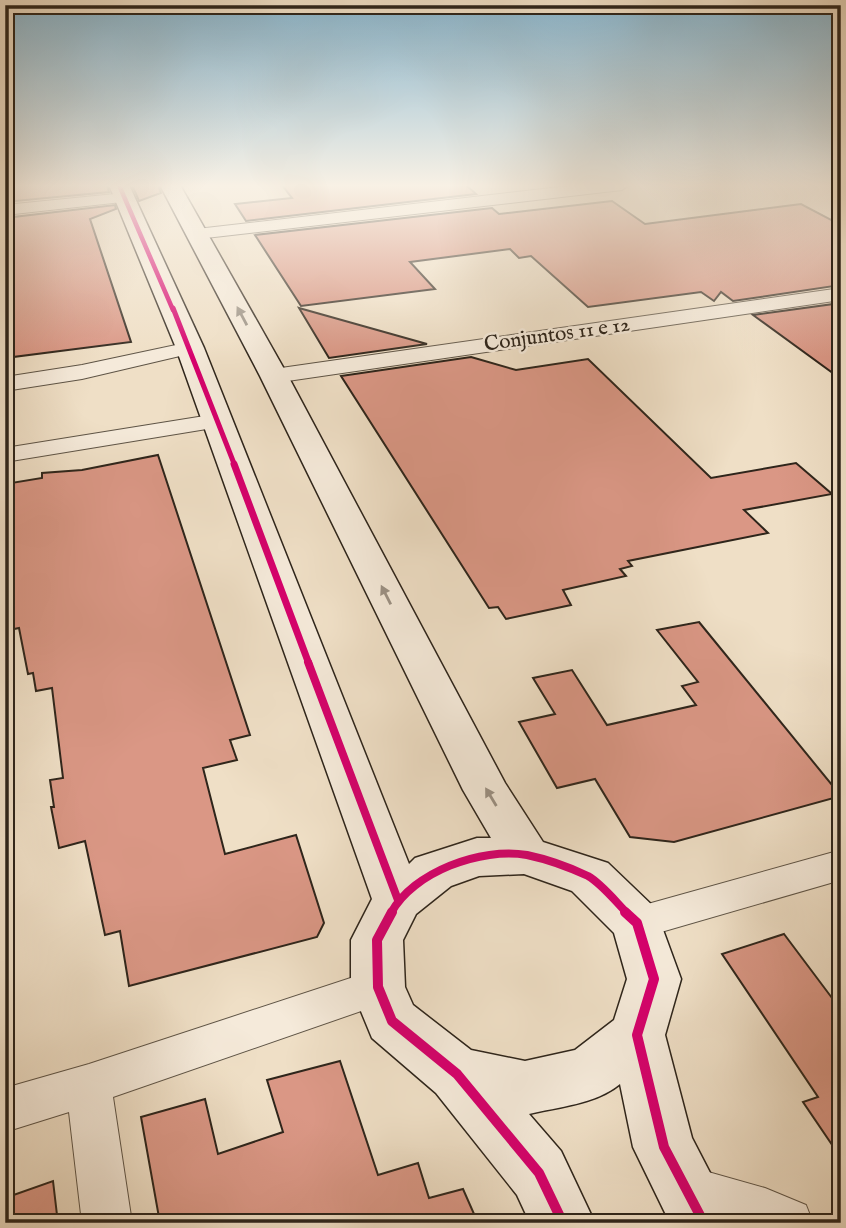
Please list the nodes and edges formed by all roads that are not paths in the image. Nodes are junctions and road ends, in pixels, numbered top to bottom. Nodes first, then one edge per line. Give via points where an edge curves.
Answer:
1 (144, 242) edge
2 (202, 242) edge
3 (841, 294) edge
4 (194, 359) junction
5 (274, 376) junction
6 (5, 384) edge
7 (217, 421) junction
8 (5, 456) edge
9 (526, 855) junction
10 (841, 865) edge
11 (398, 900) junction
12 (638, 923) junction
13 (378, 986) junction
14 (637, 1035) junction
15 (457, 1074) junction
16 (89, 1085) junction
17 (5, 1110) edge
18 (695, 1206) edge
19 (107, 1223) edge
20 (563, 1223) edge
21 (788, 1223) edge

1 - 4 street
5 -> 2 street
3 - 5 street, Conjuntos 11 e 12
4 - 6 street
4 - 7 street
9 -> 5 street via 486,790
7 - 8 street
7 - 11 street
9 - 11 street via 477,857 444,868
9 - 12 street via 590,877
10 - 12 street
11 - 13 street via 377,940
12 - 14 street via 654,979
13 - 15 street via 392,1021
13 - 16 street
14 - 15 street via 590,1073 525,1088
14 - 18 street via 663,1147
15 - 20 street via 538,1173
16 - 17 street
16 - 19 street
18 - 21 street via 765,1213

